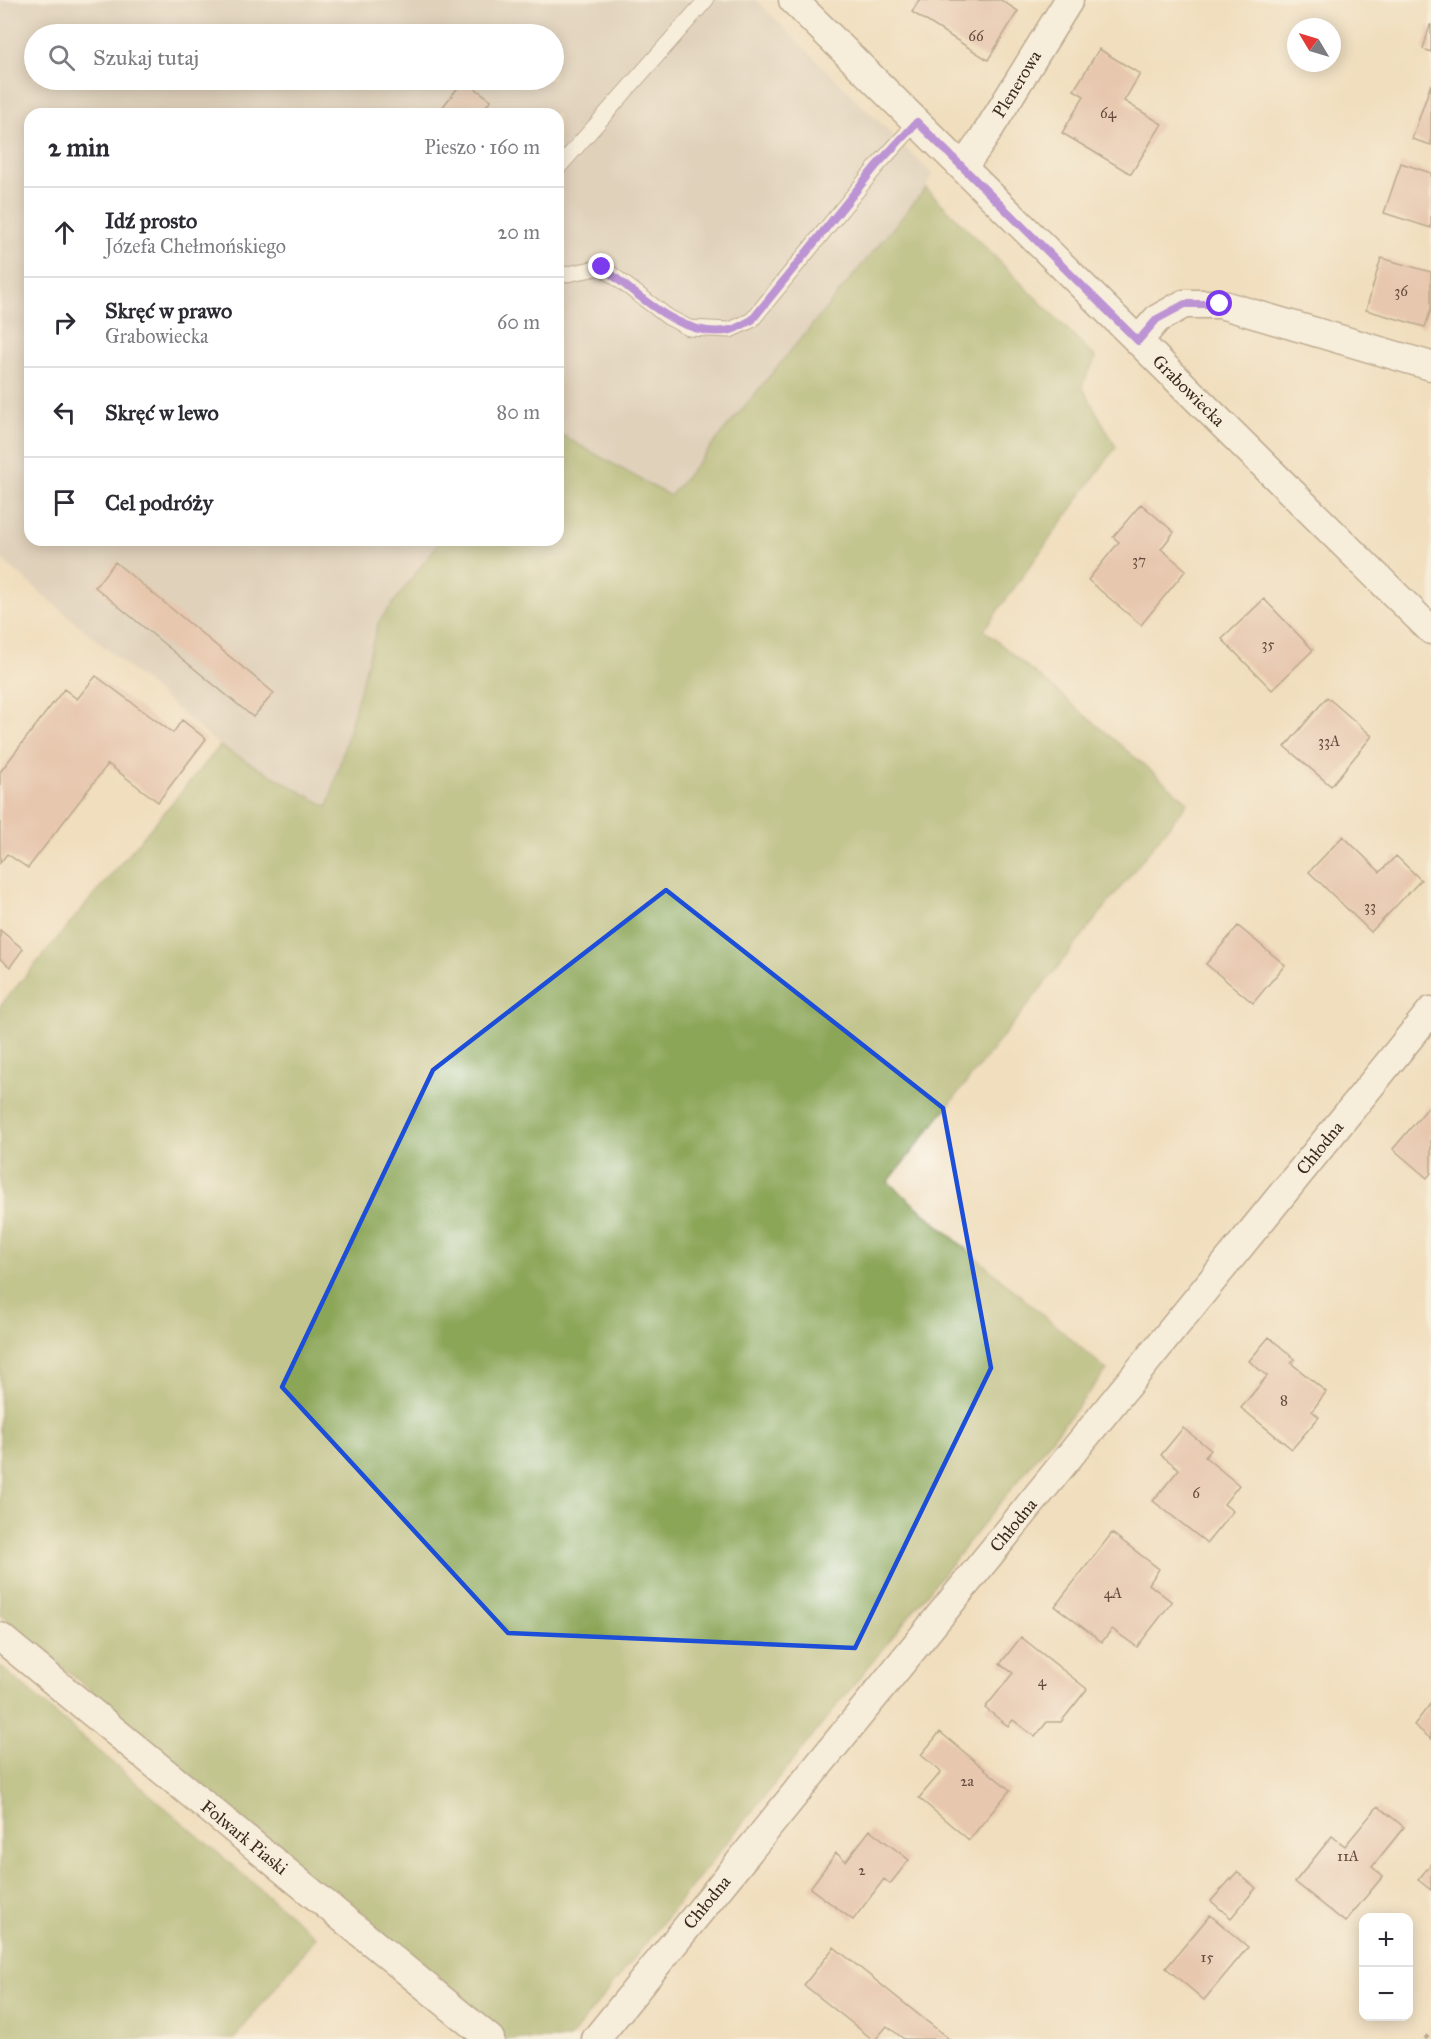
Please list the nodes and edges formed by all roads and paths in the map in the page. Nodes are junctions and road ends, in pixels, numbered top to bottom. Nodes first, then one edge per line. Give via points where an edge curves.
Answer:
1 (706, 0) edge
2 (793, 0) edge
3 (1069, 0) edge
4 (917, 122) junction
5 (564, 161) edge
6 (963, 168) junction
7 (564, 275) edge
8 (1138, 341) junction
9 (1431, 366) edge
10 (1431, 630) edge
11 (1431, 1011) edge
12 (0, 1637) edge
13 (1431, 2032) edge
14 (490, 2039) edge
15 (596, 2039) edge
16 (1425, 2039) edge

1 - 5 lane
2 - 4 street, Grabowiecka
3 - 6 street, Plenerowa
4 - 6 street, Grabowiecka
4 - 7 lane via 876,166 752,320 730,330 689,328 668,317 602,267
6 - 8 street, Grabowiecka
8 - 9 street via 1157,319 1185,304 1220,304
8 - 10 street, Grabowiecka
11 - 15 street, Chłodna
12 - 14 street, Folwark Piaski
13 - 16 path

